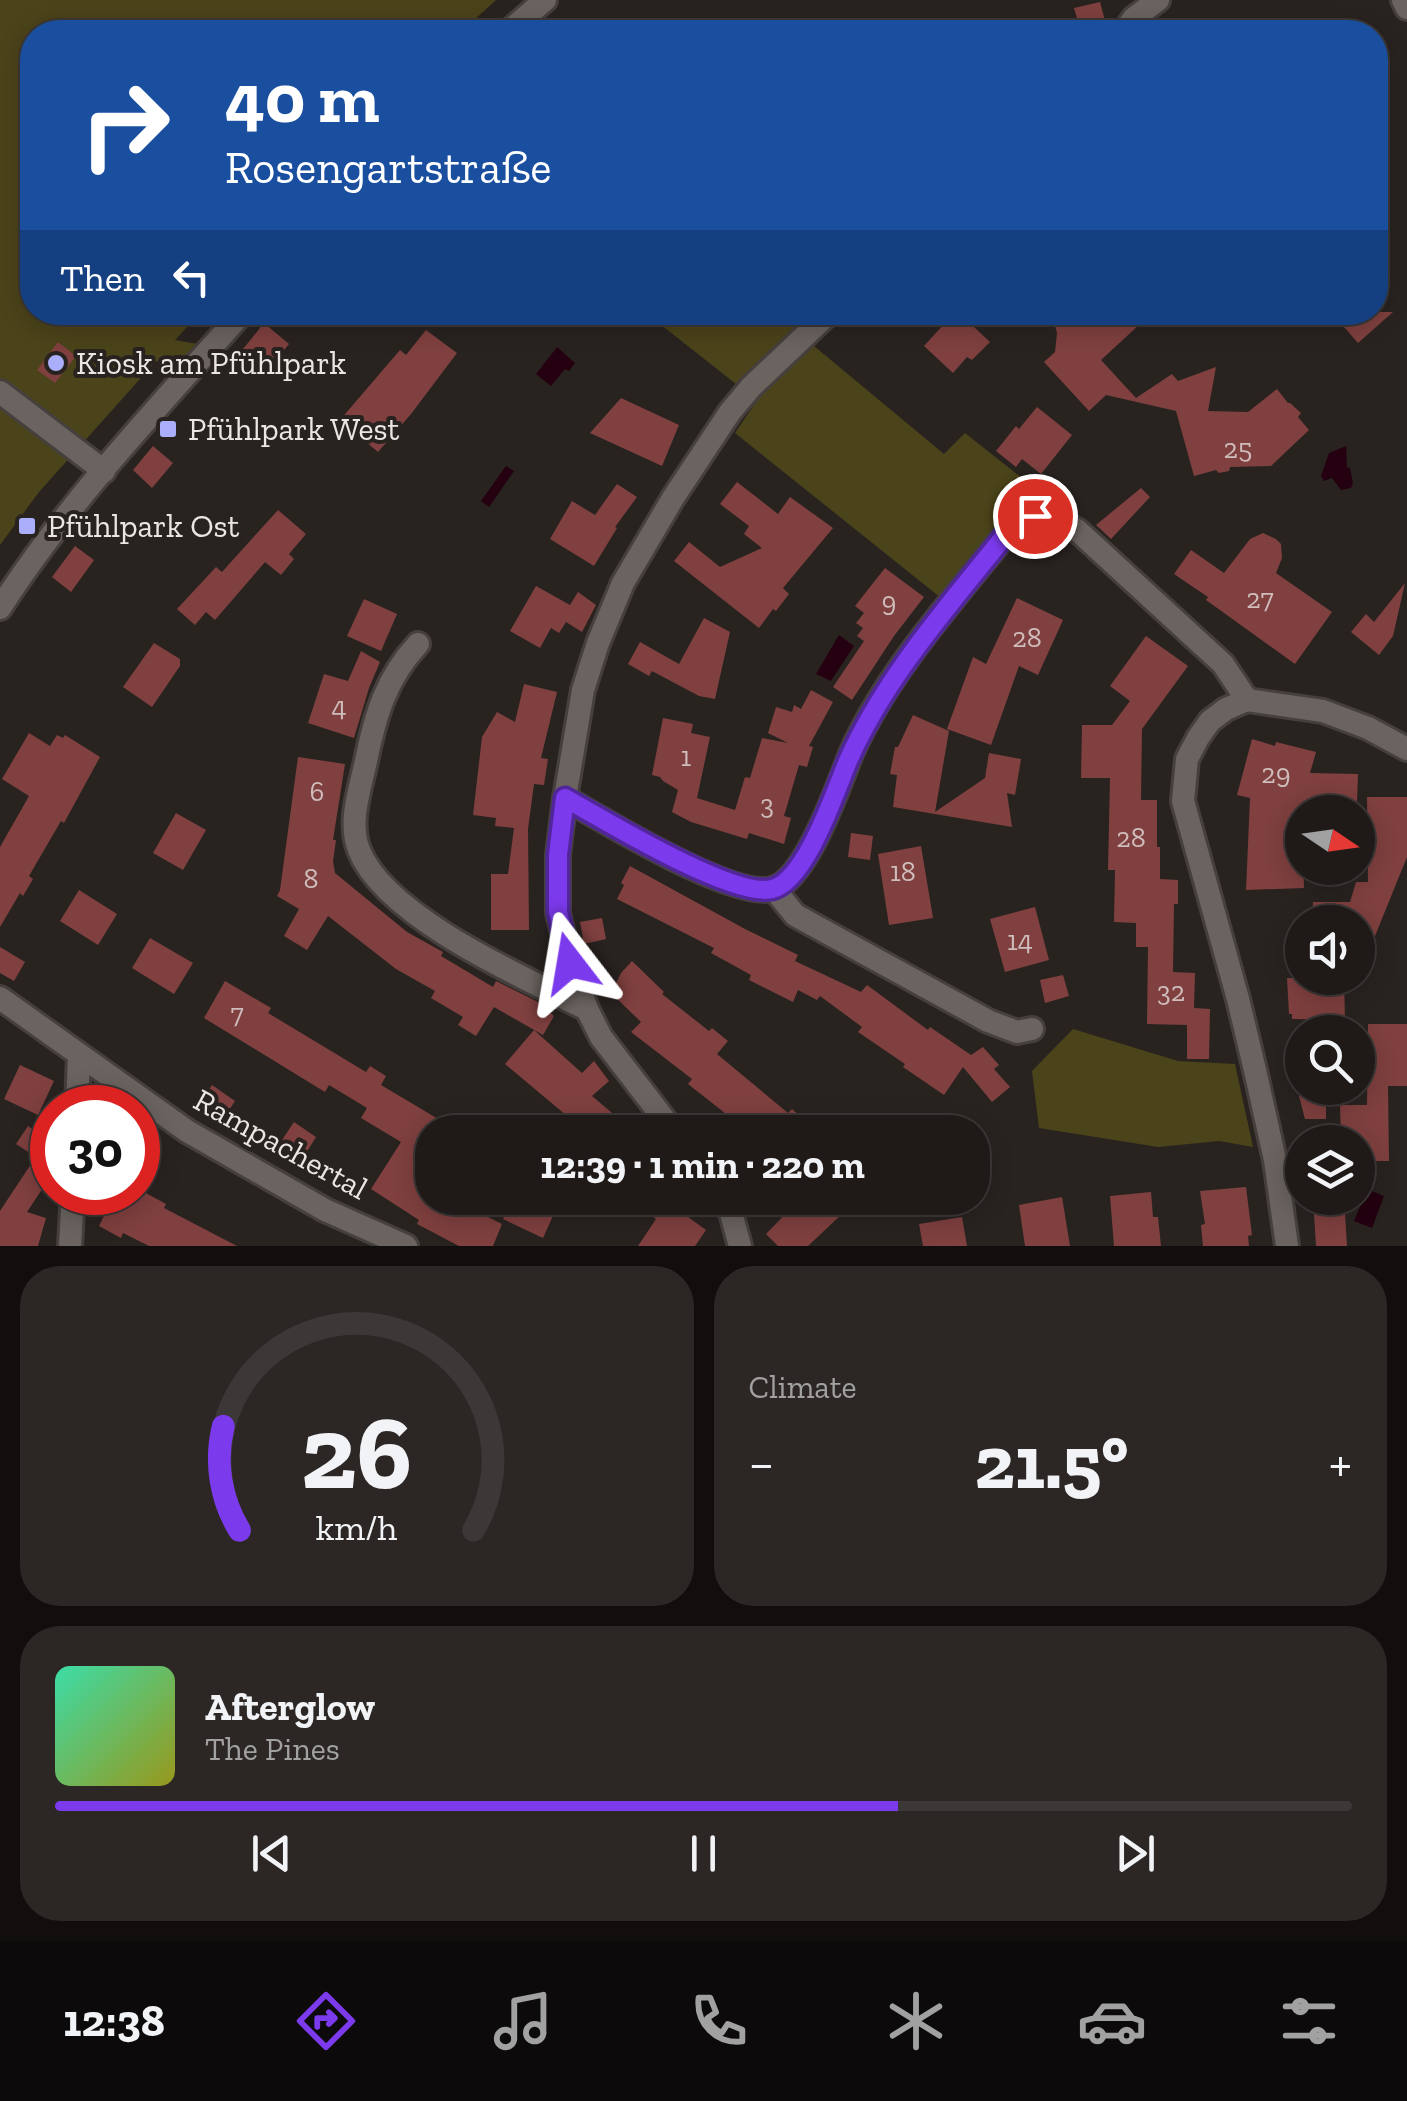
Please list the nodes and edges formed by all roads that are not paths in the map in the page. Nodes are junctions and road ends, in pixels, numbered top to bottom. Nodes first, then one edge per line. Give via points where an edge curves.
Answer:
1 (544, 0) edge
2 (1158, 0) edge
3 (1403, 0) edge
4 (1407, 8) edge
5 (522, 20) edge
6 (1133, 20) edge
7 (231, 325) edge
8 (816, 325) edge
9 (0, 392) edge
10 (104, 471) junction
11 (0, 608) edge
12 (418, 644) dead end
13 (1247, 700) junction
14 (1407, 748) edge
15 (565, 798) junction
16 (774, 889) junction
17 (0, 998) edge
18 (587, 1009) junction
19 (1032, 1028) dead end
20 (79, 1055) junction
21 (78, 1085) edge
22 (661, 1115) edge
23 (72, 1215) edge
24 (732, 1215) edge
25 (70, 1246) edge
26 (406, 1246) edge
27 (740, 1246) edge
28 (1287, 1246) edge

1 - 5 street
2 - 6 street
3 - 4 street
7 - 10 street
8 - 15 street via 730,412 623,584 583,690
9 - 10 street
10 - 11 street
12 - 18 street via 385,692 356,811 358,849 380,883 424,920
13 - 14 street via 1323,711
13 - 16 street via 1222,664 1077,530 1056,518 1014,524 891,683 808,854
13 - 28 street via 1210,721 1198,738 1188,758 1183,801 1255,1070
15 - 16 street via 735,886
15 - 18 street via 558,912
16 - 19 street via 795,915 988,1020 1016,1032
17 - 20 street, Rampachertal
18 - 22 street
20 - 21 street
20 - 26 street, Rampachertal via 248,1168
23 - 25 street
24 - 27 street

